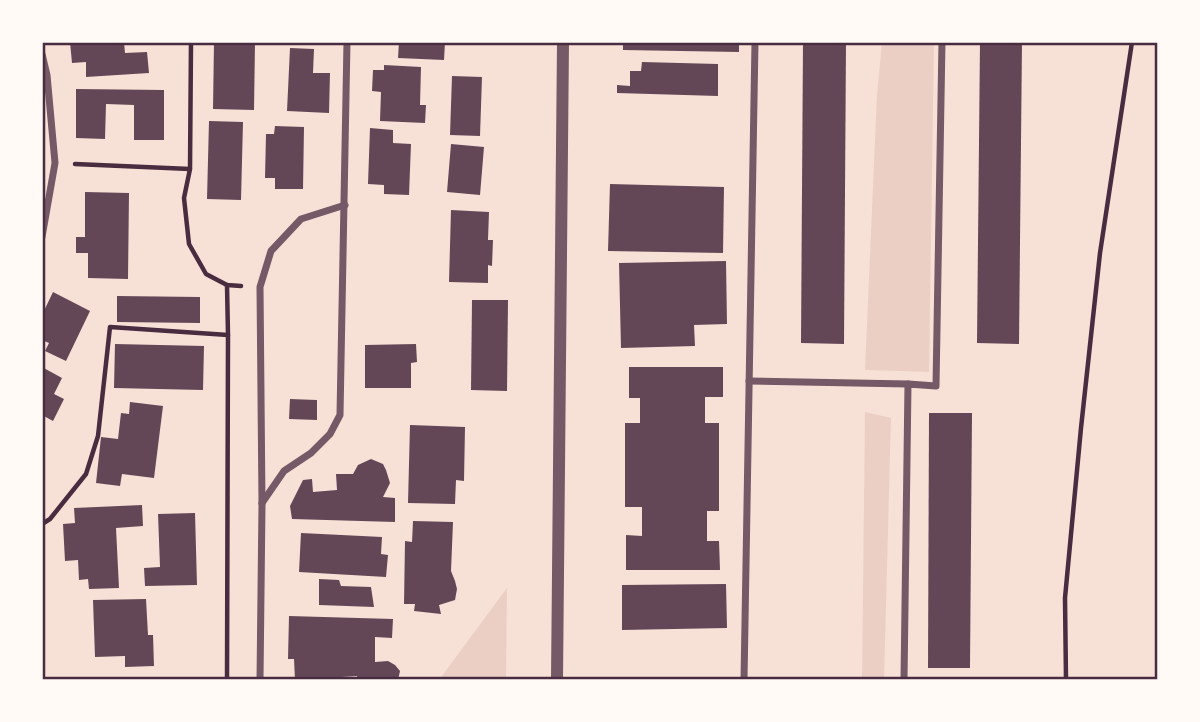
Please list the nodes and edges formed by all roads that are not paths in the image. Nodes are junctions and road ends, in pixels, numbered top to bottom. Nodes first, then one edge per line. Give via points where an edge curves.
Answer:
1 (347, 42) edge
2 (563, 42) edge
3 (755, 42) edge
4 (942, 42) edge
5 (42, 54) edge
6 (345, 205) junction
7 (42, 237) edge
8 (749, 381) junction
9 (908, 384) junction
10 (262, 504) junction
11 (260, 680) edge
12 (557, 680) edge
13 (744, 680) edge
14 (904, 680) edge

1 - 6 street
2 - 12 street
3 - 8 street
4 - 9 street via 936,386
5 - 7 street via 55,163
6 - 10 street via 340,415 330,434 311,453 284,471
6 - 10 street via 301,219 271,251 260,287
8 - 9 street
8 - 13 street
9 - 14 street
10 - 11 street

